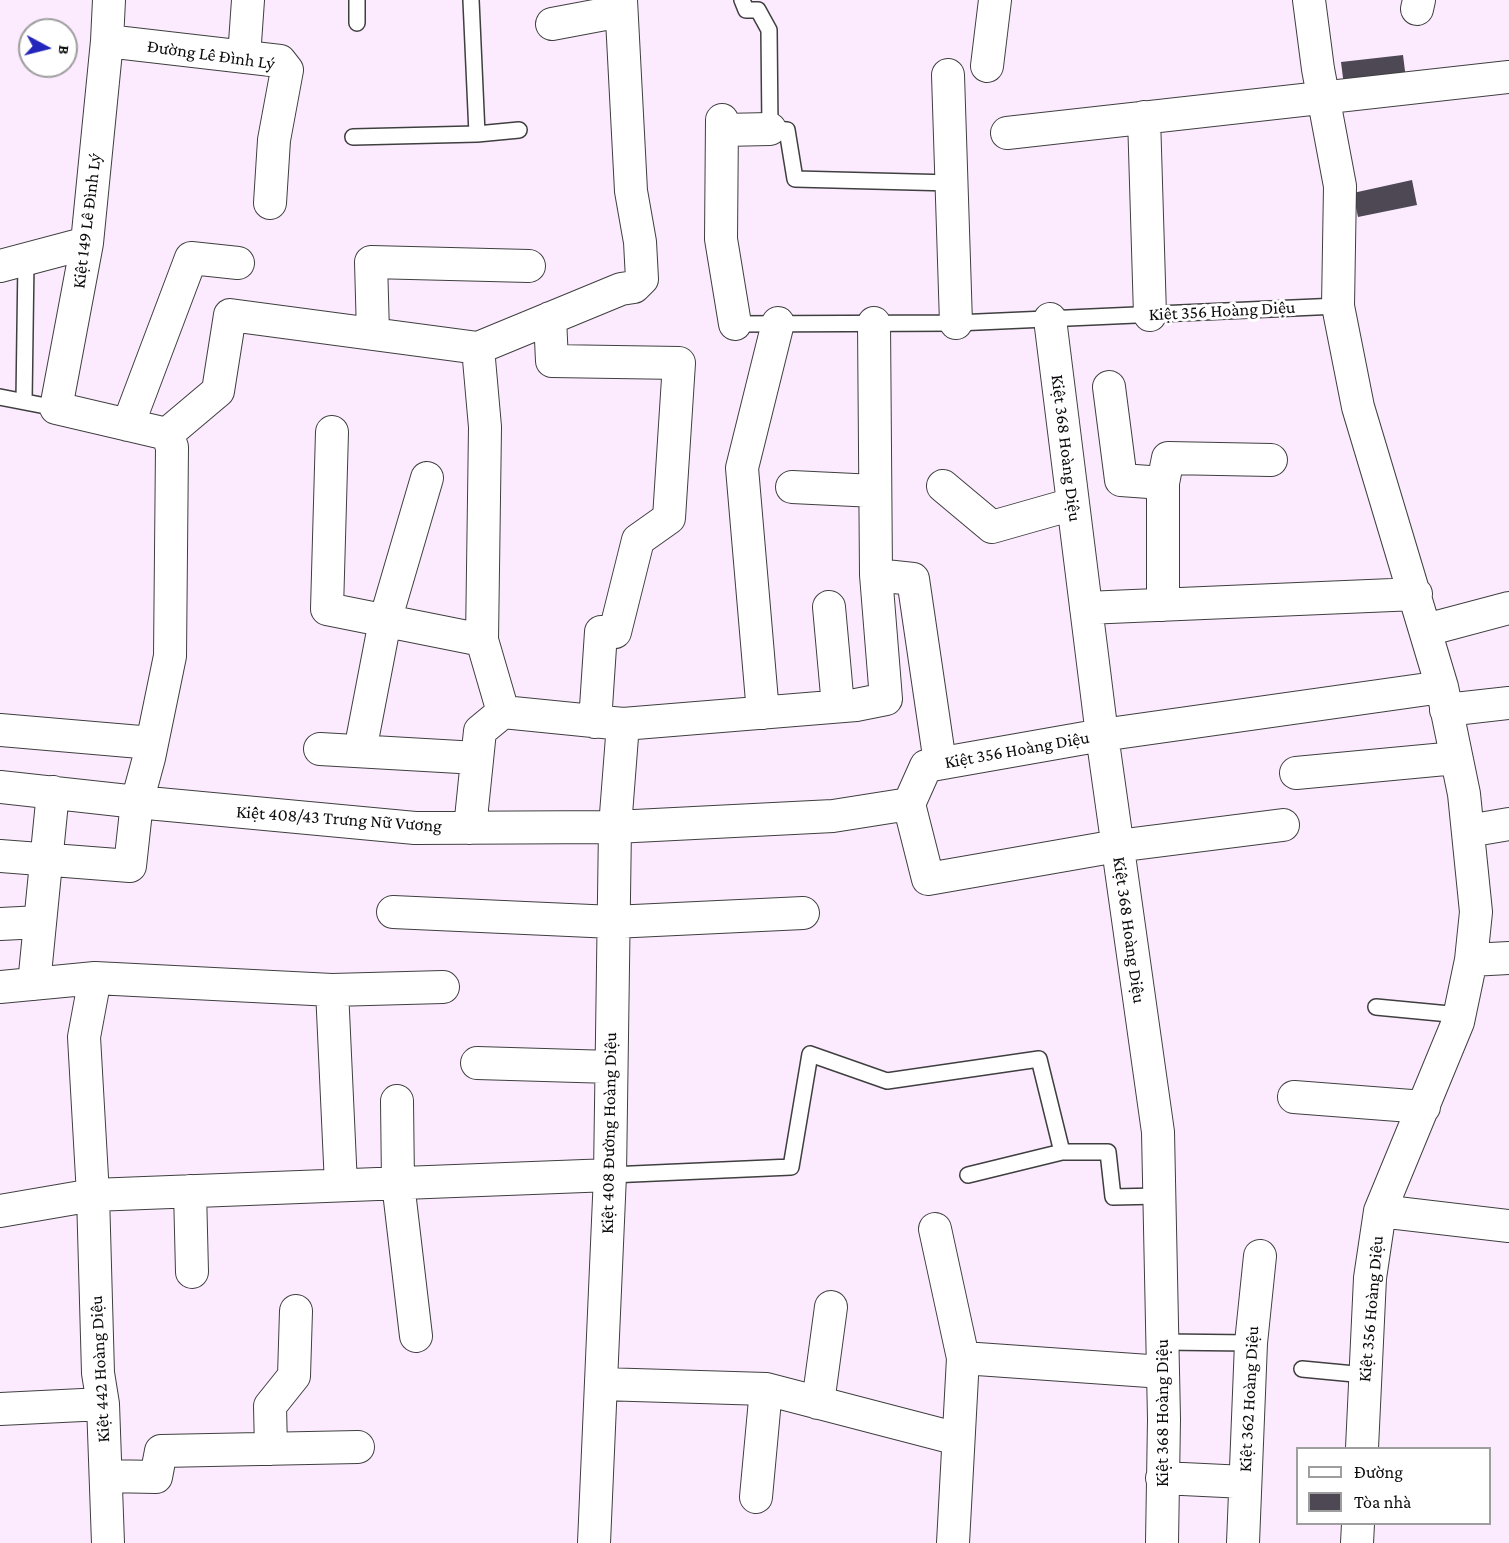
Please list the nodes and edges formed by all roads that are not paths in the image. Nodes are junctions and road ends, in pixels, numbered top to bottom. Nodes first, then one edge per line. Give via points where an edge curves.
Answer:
1 (109, 0) edge
2 (248, 0) edge
3 (357, 0) edge
4 (471, 0) edge
5 (742, 0) edge
6 (995, 0) edge
7 (1309, 0) edge
8 (621, 6) edge
9 (570, 14) edge
10 (357, 23) dead end
11 (107, 41) junction
12 (244, 57) junction
13 (987, 66) dead end
14 (948, 75) dead end
15 (1509, 78) edge
16 (1323, 97) junction
17 (1144, 117) junction
18 (770, 129) junction
19 (519, 130) dead end
20 (1007, 133) dead end
21 (477, 134) junction
22 (353, 137) dead end
23 (952, 183) junction
24 (270, 203) dead end
25 (87, 243) junction
26 (13, 263) edge
27 (238, 263) dead end
28 (529, 266) dead end
29 (1338, 306) junction
30 (1150, 315) junction
31 (550, 318) junction
32 (1050, 319) junction
33 (778, 323) junction
34 (874, 323) junction
35 (956, 323) junction
36 (735, 324) joint
37 (373, 333) junction
38 (478, 348) junction
39 (1109, 387) dead end
40 (0, 397) edge
41 (24, 401) junction
42 (56, 408) junction
43 (128, 425) junction
44 (332, 432) dead end
45 (167, 434) junction
46 (1271, 460) dead end
47 (426, 478) dead end
48 (1163, 483) junction
49 (943, 486) dead end
50 (792, 487) dead end
51 (875, 491) junction
52 (1073, 504) junction
53 (876, 575) junction
54 (1416, 594) junction
55 (1163, 605) junction
56 (829, 607) dead end
57 (1086, 608) junction
58 (1509, 608) edge
59 (385, 621) junction
60 (1426, 630) junction
61 (482, 640) junction
62 (1444, 699) junction
63 (1509, 703) edge
64 (838, 706) junction
65 (503, 712) junction
66 (763, 713) junction
67 (609, 723) junction
68 (0, 730) edge
69 (1102, 735) junction
70 (152, 742) junction
71 (320, 749) dead end
72 (360, 751) junction
73 (477, 758) junction
74 (1456, 758) junction
75 (940, 763) junction
76 (1296, 773) dead end
77 (0, 786) edge
78 (53, 792) junction
79 (137, 802) junction
80 (909, 804) junction
81 (1509, 824) edge
82 (1283, 825) dead end
83 (615, 826) junction
84 (470, 828) junction
85 (1468, 831) junction
86 (1117, 846) junction
87 (0, 856) edge
88 (45, 859) junction
89 (393, 912) dead end
90 (803, 913) dead end
91 (614, 921) junction
92 (40, 922) junction
93 (0, 924) edge
94 (1509, 958) edge
95 (1472, 960) junction
96 (95, 978) junction
97 (34, 984) junction
98 (0, 987) edge
99 (443, 987) dead end
100 (332, 990) junction
101 (1376, 1007) dead end
102 (1460, 1015) junction
103 (477, 1064) dead end
104 (611, 1067) junction
105 (1294, 1097) dead end
106 (397, 1101) dead end
107 (1424, 1107) junction
108 (1062, 1152) junction
109 (610, 1175) junction
110 (968, 1175) dead end
111 (398, 1183) junction
112 (341, 1185) junction
113 (190, 1191) junction
114 (93, 1195) junction
115 (1159, 1196) junction
116 (0, 1211) edge
117 (1380, 1211) junction
118 (1509, 1226) edge
119 (934, 1229) dead end
120 (1260, 1256) dead end
121 (192, 1272) dead end
122 (831, 1307) dead end
123 (296, 1311) dead end
124 (416, 1336) dead end
125 (1251, 1343) junction
126 (1162, 1357) junction
127 (963, 1358) junction
128 (1302, 1369) dead end
129 (1365, 1375) junction
130 (601, 1384) junction
131 (766, 1389) junction
132 (818, 1403) junction
133 (103, 1404) junction
134 (0, 1409) edge
135 (958, 1439) junction
136 (358, 1447) dead end
137 (1362, 1447) edge
138 (271, 1449) junction
139 (106, 1476) junction
140 (1162, 1478) junction
141 (1245, 1482) junction
142 (756, 1497) dead end
143 (1358, 1525) edge
144 (108, 1543) edge
145 (594, 1543) edge
146 (953, 1543) edge
147 (1162, 1543) edge
148 (1243, 1543) edge
149 (1357, 1543) edge

1 - 11 street, Kiệt 149 Lê Đình Lý
2 - 12 street
3 - 10 lane
4 - 21 lane
5 - 18 lane via 746,10 758,10 769,30
6 - 13 street
7 - 16 street, Kiệt 356 Hoàng Diệu
8 - 9 street
8 - 31 street via 631,191 642,279 634,287
11 - 12 street, Đường Lê Đình Lý
11 - 25 street, Kiệt 149 Lê Đình Lý
12 - 24 street, Đường Lê Đình Lý via 280,61 287,70 274,140
14 - 23 street
15 - 16 street
16 - 17 street
16 - 29 street, Kiệt 356 Hoàng Diệu via 1340,186
17 - 20 street
17 - 30 street
18 - 23 lane via 787,130 795,179
18 - 36 street, Kiệt 356 Hoàng Diệu via 723,125 721,239
19 - 21 lane
21 - 22 lane
23 - 35 street
25 - 26 street
25 - 42 street, Kiệt 149 Lê Đình Lý
26 - 41 lane
27 - 43 street via 190,258
28 - 37 street via 371,262
29 - 30 lane, Kiệt 356 Hoàng Diệu
29 - 54 street, Kiệt 356 Hoàng Diệu via 1358,407
30 - 32 lane, Kiệt 356 Hoàng Diệu
31 - 38 street
31 - 67 street, Kiệt 408 Đường Hoàng Diệu via 552,361 680,363 669,518 638,540 615,632 601,632
32 - 35 lane, Kiệt 356 Hoàng Diệu
32 - 52 street, Kiệt 368 Hoàng Diệu
33 - 34 lane, Kiệt 356 Hoàng Diệu
33 - 36 lane, Kiệt 356 Hoàng Diệu
33 - 66 street via 742,468
34 - 35 lane, Kiệt 356 Hoàng Diệu
34 - 51 street
37 - 38 street
37 - 45 street via 230,315 218,391
38 - 61 street via 485,427
39 - 48 street via 1121,480
40 - 41 lane
41 - 42 lane
42 - 43 street
43 - 45 street
44 - 59 street via 327,609
45 - 70 street via 172,447 170,656
46 - 48 street via 1168,458
47 - 59 street
48 - 55 street
49 - 52 street via 992,527
50 - 51 street
51 - 53 street
52 - 57 street, Kiệt 368 Hoàng Diệu
53 - 64 street via 886,699
53 - 75 street via 913,579
54 - 55 street
54 - 60 street, Kiệt 356 Hoàng Diệu
55 - 57 street
56 - 64 street
57 - 69 street, Kiệt 368 Hoàng Diệu
58 - 60 street
59 - 61 street
59 - 72 street
60 - 62 street, Kiệt 356 Hoàng Diệu
61 - 65 street
62 - 63 street
62 - 69 street, Kiệt 356 Hoàng Diệu
62 - 74 street, Kiệt 356 Hoàng Diệu
64 - 66 street
65 - 67 street
65 - 73 street via 480,731
66 - 67 street
67 - 83 street, Kiệt 408 Đường Hoàng Diệu
68 - 70 street
69 - 75 street, Kiệt 356 Hoàng Diệu
69 - 86 street, Kiệt 368 Hoàng Diệu
70 - 79 street
71 - 72 street
72 - 73 street
73 - 84 street
74 - 76 street
74 - 85 street, Kiệt 356 Hoàng Diệu
75 - 80 street, Kiệt 356 Hoàng Diệu via 926,766
77 - 78 street, Kiệt 408/43 Trưng Nữ Vương
78 - 79 street, Kiệt 408/43 Trưng Nữ Vương
78 - 88 street
79 - 84 street, Kiệt 408/43 Trưng Nữ Vương via 415,828
79 - 88 street via 130,866
80 - 83 street via 833,816
80 - 86 street via 928,879
81 - 85 street
82 - 86 street
83 - 84 street, Kiệt 408/43 Trưng Nữ Vương
83 - 91 street, Kiệt 408 Đường Hoàng Diệu
85 - 95 street, Kiệt 356 Hoàng Diệu via 1476,912
86 - 115 street, Kiệt 368 Hoàng Diệu via 1158,1132
87 - 88 street
88 - 92 street
89 - 91 street
90 - 91 street
91 - 104 street, Kiệt 408 Đường Hoàng Diệu
92 - 93 street
92 - 97 street
94 - 95 street
95 - 102 street, Kiệt 356 Hoàng Diệu
96 - 97 street
96 - 100 street
96 - 114 street, Kiệt 442 Hoàng Diệu via 84,1038
97 - 98 street
99 - 100 street
100 - 112 street
101 - 102 lane
102 - 107 street, Kiệt 356 Hoàng Diệu
103 - 104 street
104 - 109 street, Kiệt 408 Đường Hoàng Diệu
105 - 107 street
106 - 111 street
107 - 117 street, Kiệt 356 Hoàng Diệu
108 - 109 lane via 1039,1059 887,1081 810,1054 790,1167
108 - 110 lane
108 - 115 lane via 1108,1152 1113,1197
109 - 111 street
109 - 130 street, Kiệt 408 Đường Hoàng Diệu
111 - 112 street
111 - 124 street
112 - 113 street
113 - 114 street
113 - 121 street
114 - 116 street
114 - 133 street, Kiệt 442 Hoàng Diệu via 98,1373
115 - 126 street, Kiệt 368 Hoàng Diệu
117 - 118 street
117 - 129 street, Kiệt 356 Hoàng Diệu via 1370,1278
119 - 127 street
120 - 125 street, Kiệt 362 Hoàng Diệu
122 - 132 street
123 - 138 street via 294,1376 270,1406
125 - 126 lane
125 - 141 street, Kiệt 362 Hoàng Diệu
126 - 127 street
126 - 140 street, Kiệt 368 Hoàng Diệu
127 - 135 street
128 - 129 lane
129 - 137 street, Kiệt 356 Hoàng Diệu
130 - 131 street
130 - 145 street, Kiệt 408 Đường Hoàng Diệu
131 - 132 street
131 - 142 street
132 - 135 street
133 - 134 street
133 - 139 street, Kiệt 442 Hoàng Diệu
135 - 146 street
136 - 138 street
138 - 139 street via 161,1451 156,1477
139 - 144 street, Kiệt 442 Hoàng Diệu
140 - 141 street
140 - 147 street, Kiệt 368 Hoàng Diệu
141 - 148 street, Kiệt 362 Hoàng Diệu
143 - 149 street

